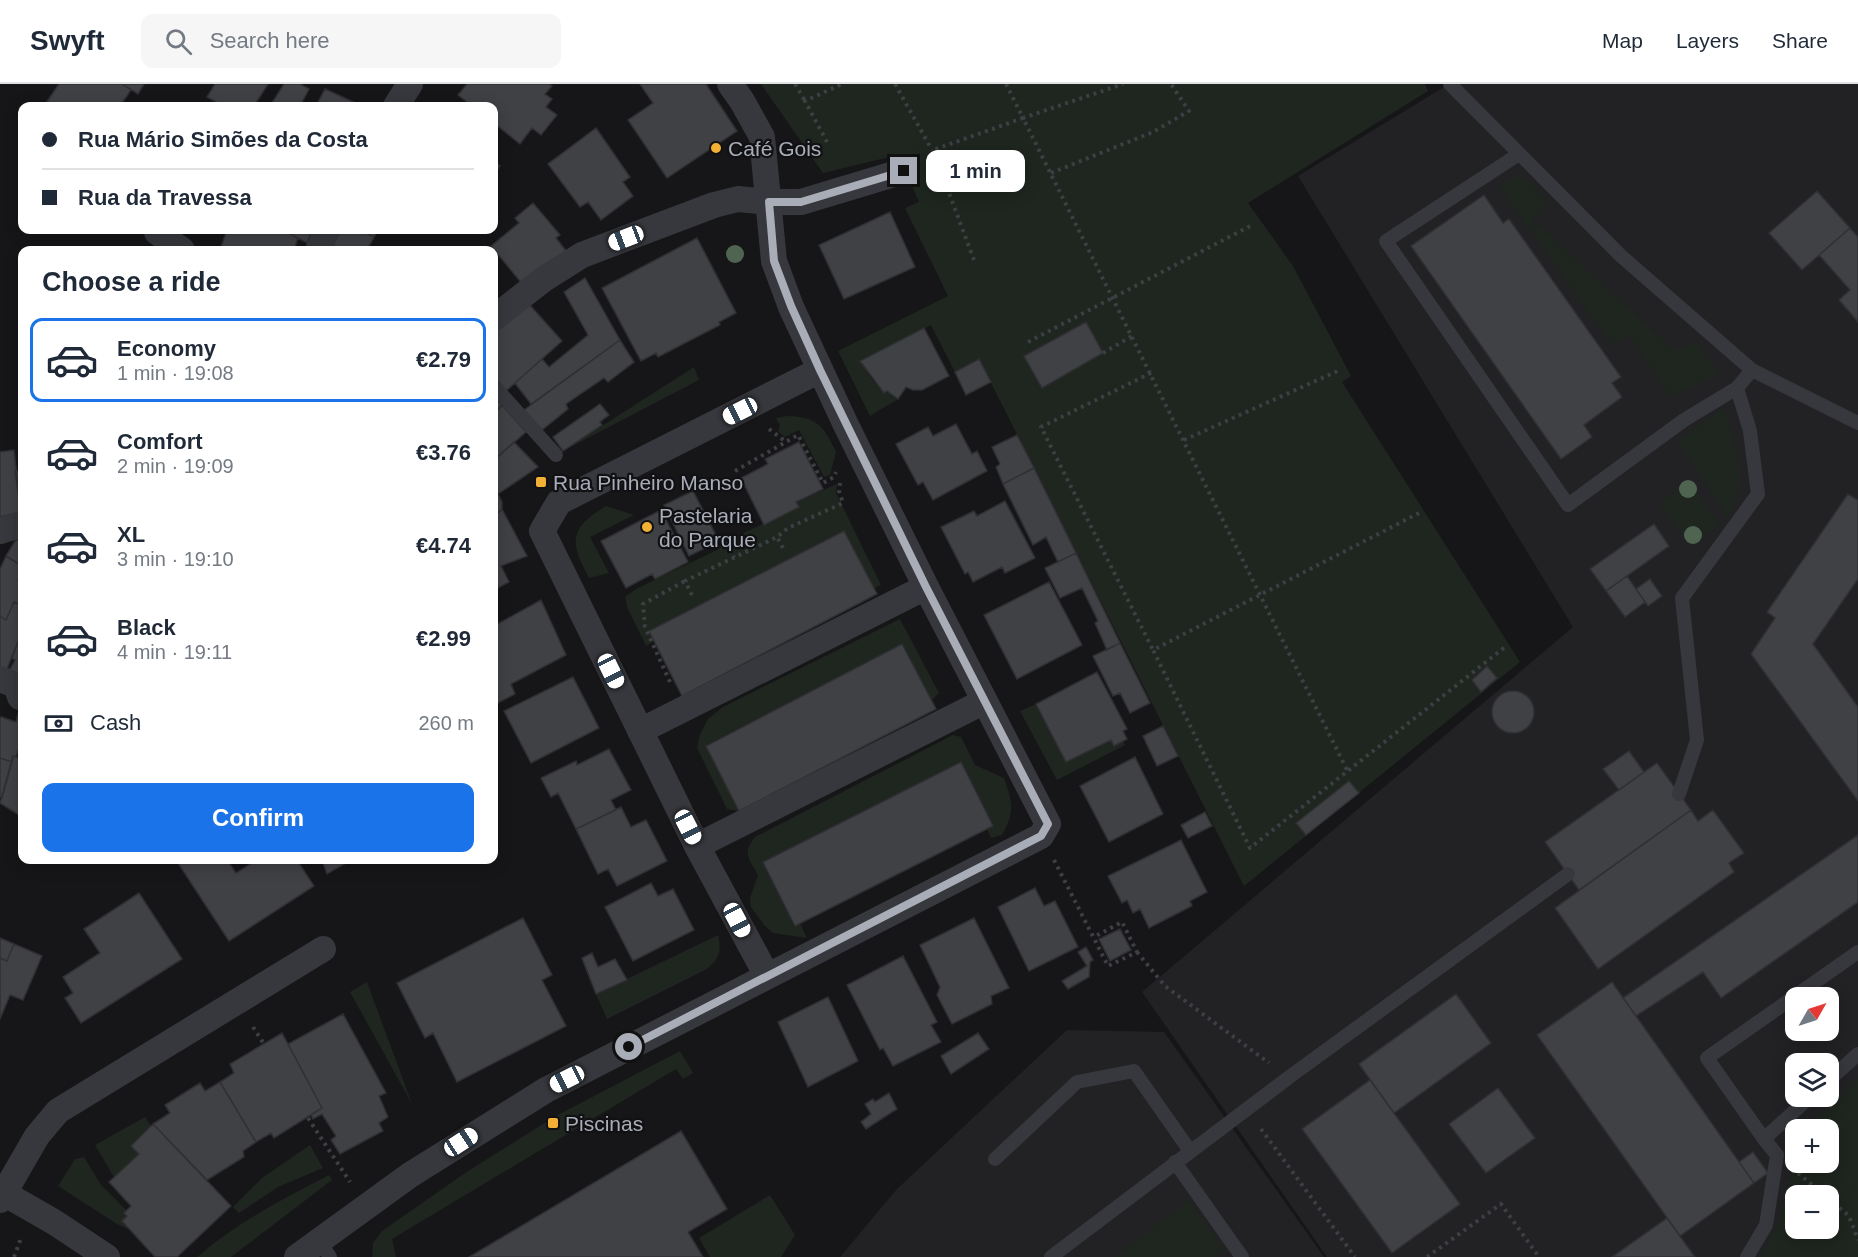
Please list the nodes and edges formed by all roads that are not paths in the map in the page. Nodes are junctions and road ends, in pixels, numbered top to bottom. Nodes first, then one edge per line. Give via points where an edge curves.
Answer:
1 (410, 84) edge
2 (730, 84) edge
3 (1450, 84) edge
4 (399, 102) edge
5 (1519, 154) junction
6 (904, 171) road end
7 (769, 202) junction
8 (160, 234) edge
9 (177, 246) edge
10 (498, 315) edge
11 (820, 370) junction
12 (1752, 370) junction
13 (1737, 388) junction
14 (498, 390) edge
15 (1858, 423) edge
16 (556, 455) dead end
17 (18, 525) edge
18 (0, 531) edge
19 (926, 587) junction
20 (0, 679) edge
21 (18, 691) edge
22 (985, 701) junction
23 (640, 731) junction
24 (1679, 794) dead end
25 (698, 846) junction
26 (1568, 874) dead end
27 (323, 949) dead end
28 (1858, 952) edge
29 (767, 976) junction
30 (1858, 1054) edge
31 (1839, 1071) edge
32 (1799, 1107) edge
33 (1764, 1139) junction
34 (1190, 1151) junction
35 (995, 1159) dead end
36 (1175, 1162) junction
37 (1, 1195) edge
38 (324, 1248) edge
39 (106, 1257) edge
40 (297, 1257) edge
41 (1051, 1257) edge
42 (1242, 1257) edge
43 (1747, 1257) edge

1 - 4 street
2 - 7 street via 762,137
3 - 5 lane
5 - 12 lane via 1621,256
5 - 13 lane via 1386,241 1568,506 1684,420
6 - 7 street via 801,202
7 - 10 street via 738,199 714,205 582,255
7 - 11 street via 774,261
8 - 9 street
11 - 19 street
11 - 23 street via 559,502 542,531
12 - 13 lane
12 - 15 lane
13 - 24 lane via 1750,431 1758,494 1682,598 1697,740
14 - 16 lane
17 - 18 street
19 - 22 street
19 - 23 street
20 - 21 street via 16,685
22 - 25 street
22 - 29 street via 1048,824 1041,836
23 - 25 street
25 - 29 street
26 - 34 lane
27 - 37 street via 58,1111 37,1136
28 - 33 lane via 1707,1058
29 - 38 street via 546,1090 478,1131 366,1205
30 - 31 lane
32 - 33 lane
33 - 43 lane via 1777,1155 1766,1225
34 - 35 lane via 1134,1071 1077,1082
34 - 36 lane
36 - 41 lane
36 - 42 lane
37 - 39 street via 54,1222
38 - 40 street

